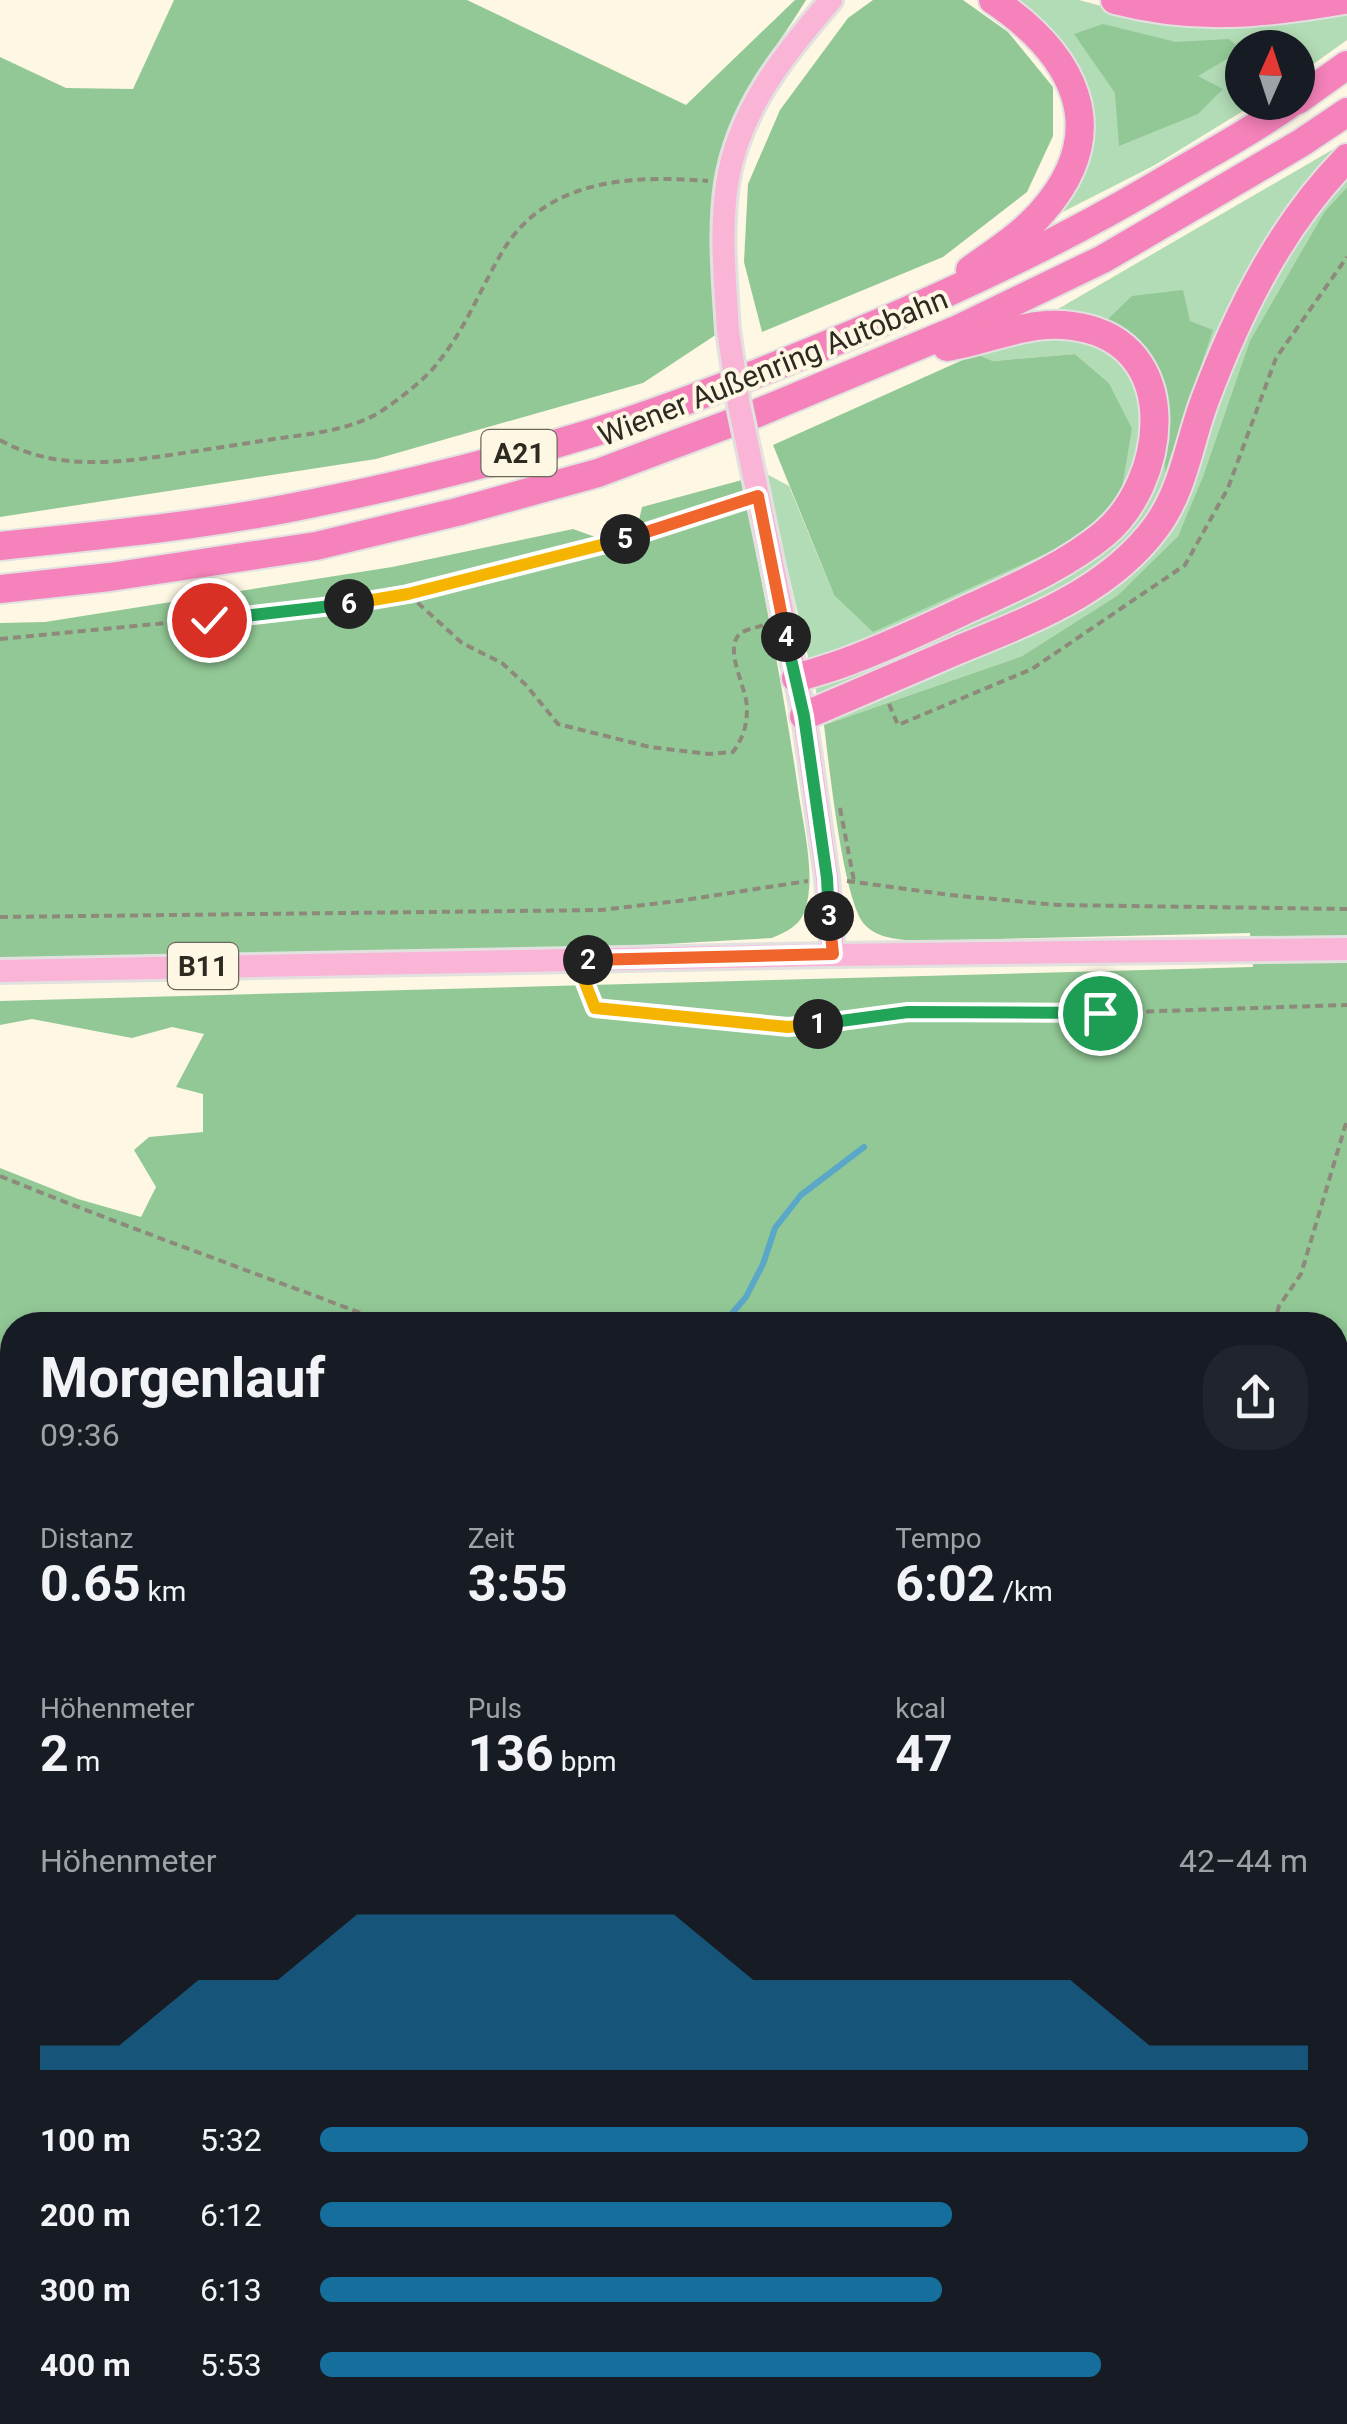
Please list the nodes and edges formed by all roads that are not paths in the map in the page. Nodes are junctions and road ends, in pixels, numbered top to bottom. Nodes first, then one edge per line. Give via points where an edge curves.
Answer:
1 (831, 0) edge
2 (993, 0) edge
3 (1115, 0) edge
4 (1344, 0) edge
5 (1347, 65) edge
6 (1315, 88) edge
7 (1347, 112) edge
8 (1264, 120) edge
9 (1347, 158) edge
10 (924, 304) junction
11 (896, 356) junction
12 (0, 546) edge
13 (0, 589) edge
14 (796, 678) junction
15 (804, 716) junction
16 (1347, 948) edge
17 (833, 954) junction
18 (0, 971) edge

1 - 14 main road, bridge via 762,88 739,136 727,183 723,252 739,404
2 - 10 highway via 1018,17 1063,68 1080,110 1080,134 1044,211
3 - 4 highway via 1196,14
5 - 6 highway, Wiener Außenring Autobahn / A21
7 - 11 highway, Wiener Außenring Autobahn / A21 via 1103,258
8 - 10 highway, Wiener Außenring Autobahn / A21 via 1091,224
9 - 15 highway via 1268,262 1205,400 1177,491 1127,560 1046,613
10 - 12 highway, Wiener Außenring Autobahn / A21 via 754,376 610,427 451,471 204,522
11 - 13 highway, Wiener Außenring Autobahn / A21 via 598,473 457,512 316,546
11 - 14 highway via 1031,326 1072,326 1108,336 1137,362 1154,400 1148,470 1108,530 1056,566 901,640
14 - 15 main road
15 - 17 main road
16 - 17 main road, B11
17 - 18 main road, B11

